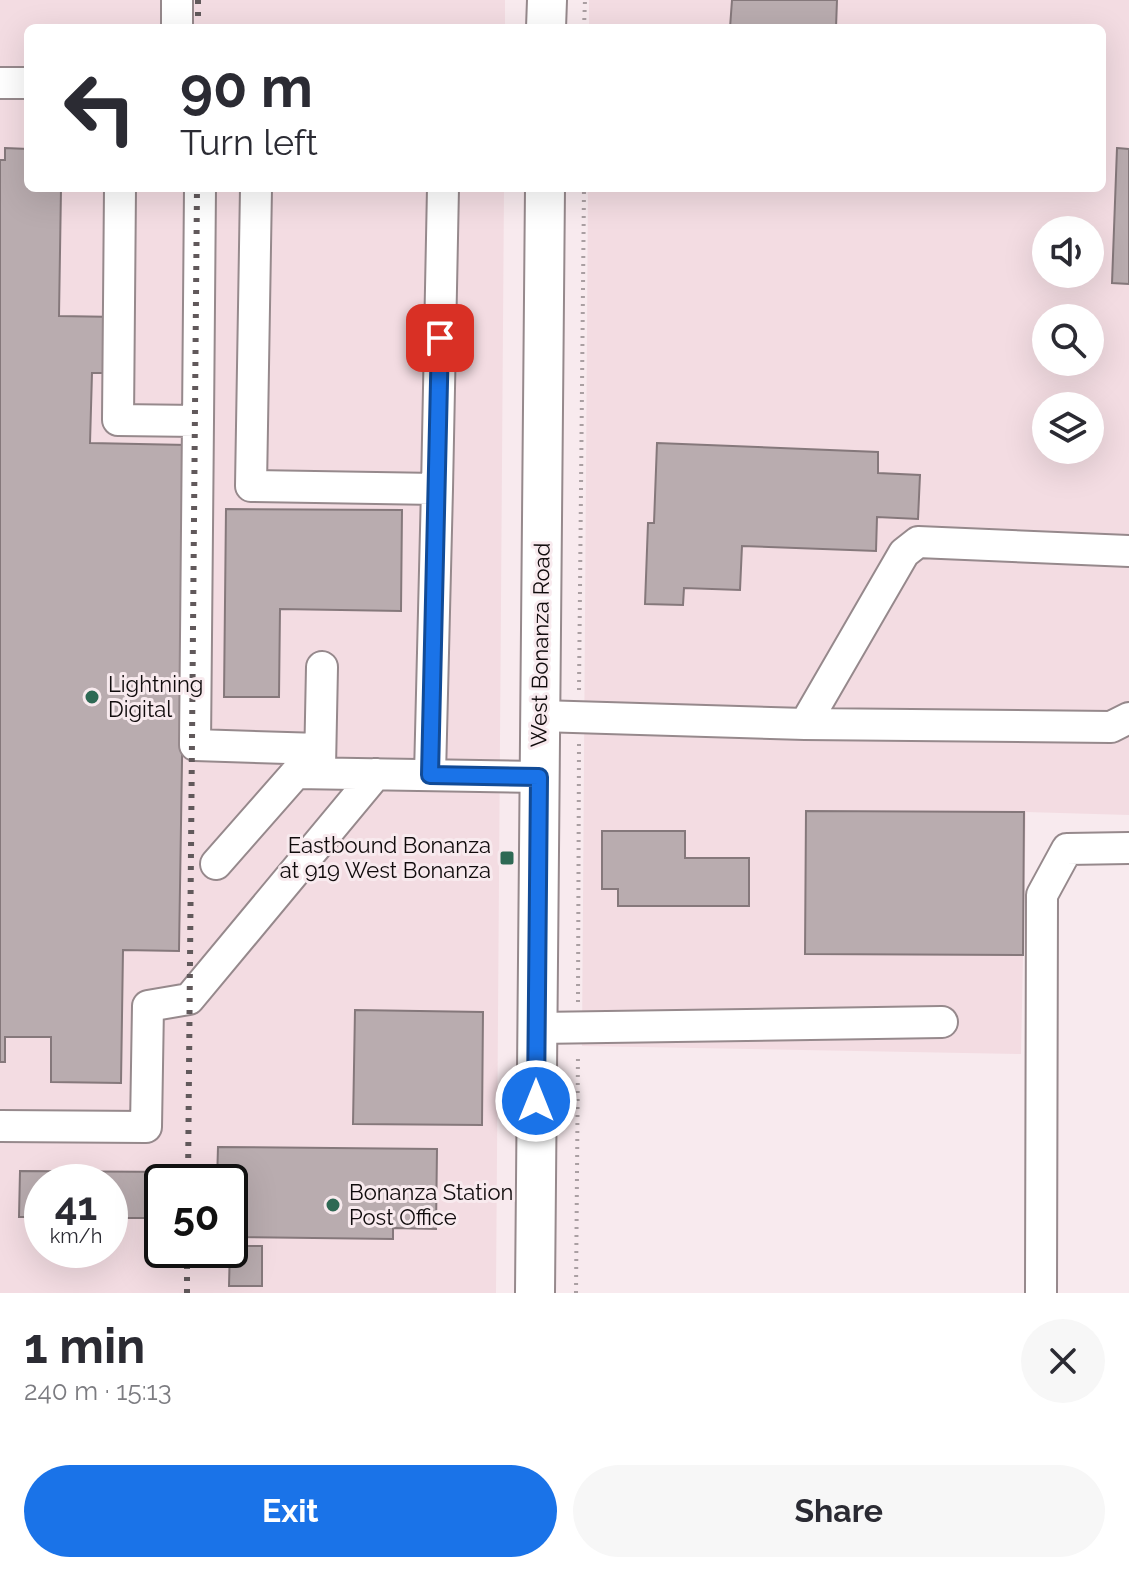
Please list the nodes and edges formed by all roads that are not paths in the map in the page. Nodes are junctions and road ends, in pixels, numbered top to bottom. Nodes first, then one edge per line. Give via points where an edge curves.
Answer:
1 (177, 0) edge
2 (547, 0) edge
3 (177, 24) edge
4 (546, 24) edge
5 (0, 83) edge
6 (24, 83) edge
7 (120, 192) edge
8 (200, 192) edge
9 (256, 192) edge
10 (443, 192) edge
11 (545, 192) edge
12 (198, 421) junction
13 (437, 489) junction
14 (1129, 551) edge
15 (322, 667) dead end
16 (540, 716) junction
17 (1129, 718) edge
18 (805, 724) junction
19 (320, 761) junction
20 (376, 774) junction
21 (430, 775) junction
22 (539, 777) junction
23 (1129, 848) edge
24 (216, 864) dead end
25 (942, 1022) dead end
26 (537, 1028) junction
27 (0, 1126) edge
28 (535, 1293) edge
29 (1041, 1293) edge

1 - 3 lane
2 - 4 main road
5 - 6 lane
7 - 12 lane via 118,420
8 - 12 lane
9 - 13 lane via 251,486
10 - 13 lane
11 - 16 main road, West Bonanza Road
12 - 19 lane via 195,745
13 - 21 lane
14 - 18 lane via 918,542 904,553
15 - 19 lane
16 - 18 lane
16 - 22 main road, West Bonanza Road
17 - 18 lane via 1111,727
19 - 20 lane
19 - 24 lane via 296,773
20 - 21 lane
20 - 27 lane via 189,999 148,1006 146,1127
21 - 22 lane
22 - 26 main road, West Bonanza Road
23 - 29 lane via 1067,849 1042,895
25 - 26 lane
26 - 28 main road, West Bonanza Road

